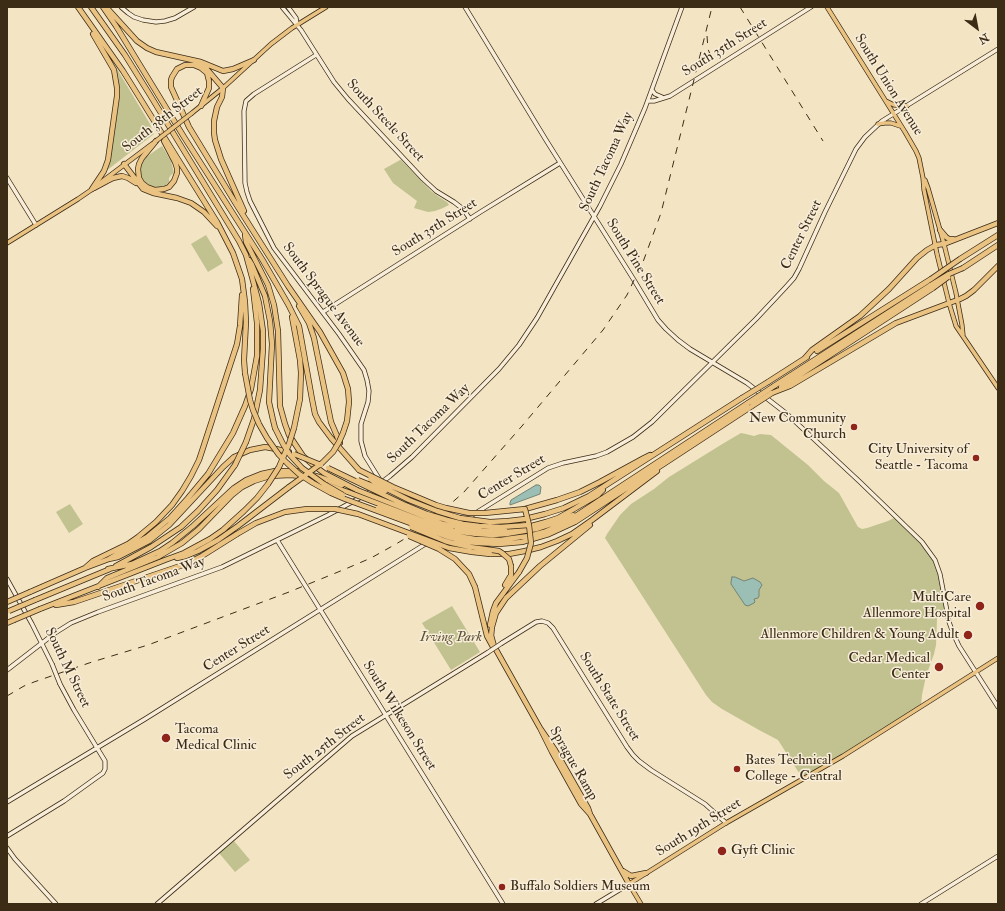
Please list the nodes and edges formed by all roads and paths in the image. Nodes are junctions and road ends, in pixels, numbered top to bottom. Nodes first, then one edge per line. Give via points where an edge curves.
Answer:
1 (77, 7) edge
2 (92, 7) edge
3 (104, 7) edge
4 (121, 7) edge
5 (194, 7) edge
6 (282, 7) edge
7 (288, 7) edge
8 (326, 7) edge
9 (465, 7) edge
10 (682, 7) edge
11 (811, 7) edge
12 (827, 7) edge
13 (297, 25) junction
14 (998, 49) edge
15 (316, 55) junction
16 (254, 60) junction
17 (195, 61) junction
18 (223, 88) junction
19 (652, 90) junction
20 (663, 98) junction
21 (648, 101) junction
22 (885, 101) junction
23 (143, 103) junction
24 (201, 106) junction
25 (907, 106) junction
26 (893, 114) junction
27 (878, 124) junction
28 (901, 126) junction
29 (156, 141) junction
30 (124, 164) junction
31 (560, 164) junction
32 (7, 178) edge
33 (923, 178) junction
34 (141, 188) junction
35 (92, 189) junction
36 (594, 217) junction
37 (470, 219) junction
38 (998, 223) edge
39 (36, 225) junction
40 (940, 230) junction
41 (244, 231) junction
42 (224, 235) junction
43 (998, 235) edge
44 (957, 239) junction
45 (7, 242) edge
46 (260, 243) junction
47 (944, 244) junction
48 (936, 245) junction
49 (998, 245) edge
50 (246, 255) junction
51 (998, 266) edge
52 (252, 274) junction
53 (242, 280) junction
54 (288, 286) junction
55 (957, 300) junction
56 (949, 303) junction
57 (288, 304) junction
58 (323, 312) junction
59 (964, 337) junction
60 (805, 358) junction
61 (712, 362) junction
62 (778, 388) junction
63 (998, 388) edge
64 (343, 450) junction
65 (657, 453) junction
66 (667, 462) junction
67 (328, 468) junction
68 (359, 470) junction
69 (613, 481) junction
70 (382, 482) junction
71 (616, 488) junction
72 (357, 490) junction
73 (628, 494) junction
74 (409, 500) junction
75 (525, 509) junction
76 (392, 517) junction
77 (529, 525) junction
78 (390, 526) junction
79 (506, 532) junction
80 (277, 540) junction
81 (499, 542) junction
82 (109, 559) junction
83 (165, 560) junction
84 (85, 568) junction
85 (108, 570) junction
86 (7, 579) edge
87 (98, 586) junction
88 (7, 602) edge
89 (42, 608) junction
90 (320, 610) junction
91 (8, 612) edge
92 (492, 615) junction
93 (546, 622) joint
94 (7, 623) edge
95 (491, 637) junction
96 (42, 643) junction
97 (499, 655) junction
98 (998, 658) edge
99 (7, 670) edge
100 (976, 672) junction
101 (998, 708) edge
102 (385, 715) junction
103 (97, 748) junction
104 (7, 802) edge
105 (726, 823) junction
106 (7, 836) edge
107 (7, 848) edge
108 (998, 856) edge
109 (620, 868) junction
110 (646, 874) junction
111 (629, 884) junction
112 (56, 904) edge
113 (156, 904) edge
114 (503, 904) edge
115 (596, 904) edge
116 (641, 904) edge
117 (921, 904) edge

1 - 23 highway
1 - 35 highway via 112,65 117,81 108,160 103,174
2 - 50 highway via 146,88
3 - 17 highway via 147,48 160,54
3 - 41 highway
4 - 5 main road via 134,17 156,22 175,18
6 - 13 main road, South Steele Street
7 - 13 main road, South Steele Street via 296,18
8 - 13 main road, South 38th Street
9 - 31 main road, South Pine Street
10 - 19 main road, South Tacoma Way
11 - 20 main road, South 35th Street
12 - 22 main road, South Union Avenue
13 - 15 main road, South Steele Street
13 - 16 main road, South 38th Street
14 - 25 main road, Center Street
15 - 37 main road, South Steele Street via 348,99 436,191 454,202
15 - 58 main road, South Sprague Avenue via 250,96 244,116 244,178 248,196 274,248
16 - 17 highway via 225,71
16 - 18 main road, South 38th Street
17 - 18 highway via 205,67
18 - 24 main road, South 38th Street
18 - 46 highway via 214,121 216,147 243,211
19 - 20 main road
19 - 21 main road, South Tacoma Way
20 - 21 main road, South 35th Street
21 - 36 main road, South Tacoma Way via 622,164
22 - 25 main road
22 - 26 main road, South Union Avenue
23 - 29 highway via 177,168 171,185 155,190 142,183 138,169 142,158
23 - 42 highway
24 - 29 main road, South 38th Street, bridge
24 - 46 highway via 209,88 206,73 194,65 185,65 174,73 171,80 173,94 197,140
25 - 26 main road, Center Street
26 - 27 main road, Center Street
26 - 28 main road, South Union Avenue
27 - 28 main road via 891,123
27 - 61 main road, Center Street via 856,149 794,278
28 - 33 main road, South Union Avenue via 919,158
29 - 30 main road, South 38th Street
30 - 34 highway
30 - 35 main road, South 38th Street
31 - 36 main road, South Pine Street
31 - 37 main road, South 35th Street
32 - 39 main road
33 - 40 main road, South Union Avenue
33 - 48 main road, South Union Avenue
34 - 35 highway via 122,176 112,178
34 - 42 highway via 196,205
35 - 39 main road, South 38th Street
36 - 61 main road, South Pine Street via 658,320 678,340
36 - 70 main road, South Tacoma Way via 522,341 492,377 430,440
37 - 58 main road, South 35th Street
38 - 44 highway
39 - 45 main road, South 38th Street
40 - 44 highway via 949,239
40 - 47 main road, South Union Avenue
41 - 57 highway
41 - 72 highway via 246,242 268,285 274,305 278,331 280,406 289,434 303,456 312,464
42 - 53 highway
43 - 60 highway, bridge
44 - 47 highway
46 - 54 highway
47 - 48 highway
47 - 55 main road, South Union Avenue
48 - 56 main road, South Union Avenue
48 - 60 highway via 916,258 860,316 812,350
49 - 62 highway, bridge
50 - 52 highway
50 - 81 highway, bridge via 260,282 268,308 272,344 269,402 275,428 290,455 314,478 340,494 446,533
51 - 55 highway via 974,290
52 - 82 highway via 257,323 257,356 251,389 228,442 208,474 170,518 147,537
52 - 85 highway, bridge via 262,318 263,349 260,390 246,442 217,490 181,527 151,547
53 - 76 highway, bridge via 246,310 245,373 256,418 267,438 279,455 299,474 320,488
53 - 84 highway via 237,344 193,472 172,505 156,522 128,544 93,561
54 - 64 highway via 309,323 332,422
54 - 83 highway, bridge via 320,332 345,378 349,408 343,433 328,458 231,531 198,551
55 - 56 highway
55 - 59 main road, South Union Avenue
56 - 59 main road, South Union Avenue via 956,326
56 - 62 highway via 896,324 790,386
57 - 64 highway via 299,326 315,414 335,443
57 - 83 highway, bridge via 296,331 300,360 300,399 294,428 279,467 257,498 223,530 197,546
58 - 70 main road, South Sprague Avenue via 360,363 368,380 369,399 360,434 365,456
59 - 63 main road, South Union Avenue
60 - 65 highway, bridge
61 - 90 main road, Center Street via 656,418 620,445 596,456 548,468
61 - 100 main road, South Pine Street via 760,393 798,423 922,542 935,560 940,574 952,633
62 - 66 highway, bridge
62 - 71 highway, bridge via 748,402
64 - 68 highway
65 - 69 highway
65 - 75 highway via 570,496
66 - 73 highway
66 - 81 highway via 558,531 514,543
67 - 74 highway, bridge
67 - 77 highway, bridge via 403,504 447,520 479,526
67 - 82 highway, bridge via 282,450 250,450 229,461 178,516 143,545
68 - 74 highway, bridge via 377,484
68 - 75 highway, bridge via 446,508 469,513
69 - 74 highway, bridge via 572,505 525,519 499,522 460,518
69 - 79 highway via 598,495 558,518
70 - 80 main road, South Tacoma Way via 343,508
71 - 79 highway via 571,516 554,523 536,529
71 - 81 highway via 556,528
72 - 79 highway, bridge via 443,524 472,530
72 - 85 highway via 304,472 286,470 261,474 234,488 193,526 163,549 132,564
73 - 78 highway, bridge via 582,527 557,540 516,553 490,554 449,548
73 - 95 highway via 540,566 506,598 496,614
75 - 77 highway, bridge
76 - 81 highway, bridge via 455,539 479,544
76 - 92 highway, bridge via 445,541 502,553 508,559 512,573 494,602
77 - 92 highway, bridge via 531,543 526,562 496,603
78 - 89 highway, bridge via 349,512 322,508 295,510 256,523 202,556 181,565 74,602
78 - 97 highway, bridge via 439,549 464,568 475,588 487,636
79 - 87 highway, bridge via 493,535 442,528 314,480 298,475 276,475 259,479 242,488 199,529 158,557 107,578
80 - 90 main road, South Wilkeson Street
80 - 96 main road, South Tacoma Way via 216,569 81,619
82 - 84 highway
83 - 87 highway
84 - 88 highway, bridge
85 - 91 highway, bridge
86 - 96 main road, South M Street
87 - 89 highway
89 - 94 highway, bridge
90 - 102 main road, South Wilkeson Street
90 - 103 main road, Center Street
92 - 95 highway
93 - 102 main road, South 25th Street, bridge via 536,622
93 - 105 main road, South State Street via 553,628 629,750 639,761 705,804
95 - 97 highway
96 - 99 main road, South Tacoma Way
96 - 103 main road, South M Street, bridge via 60,684
97 - 109 highway, Sprague Ramp
98 - 100 main road, South 19th Street
100 - 101 main road, South Pine Street
100 - 105 main road, South 19th Street via 830,764
102 - 113 main road, South 25th Street via 352,736
102 - 114 main road, South Wilkeson Street
103 - 104 main road, Center Street
103 - 106 main road, South M Street via 106,767 101,774 69,798
105 - 110 main road, South 19th Street
107 - 112 main road
108 - 117 main road
109 - 110 highway via 631,876
109 - 111 highway, Sprague Ramp
110 - 111 main road, South 19th Street
111 - 115 main road, South 19th Street
111 - 116 main road

